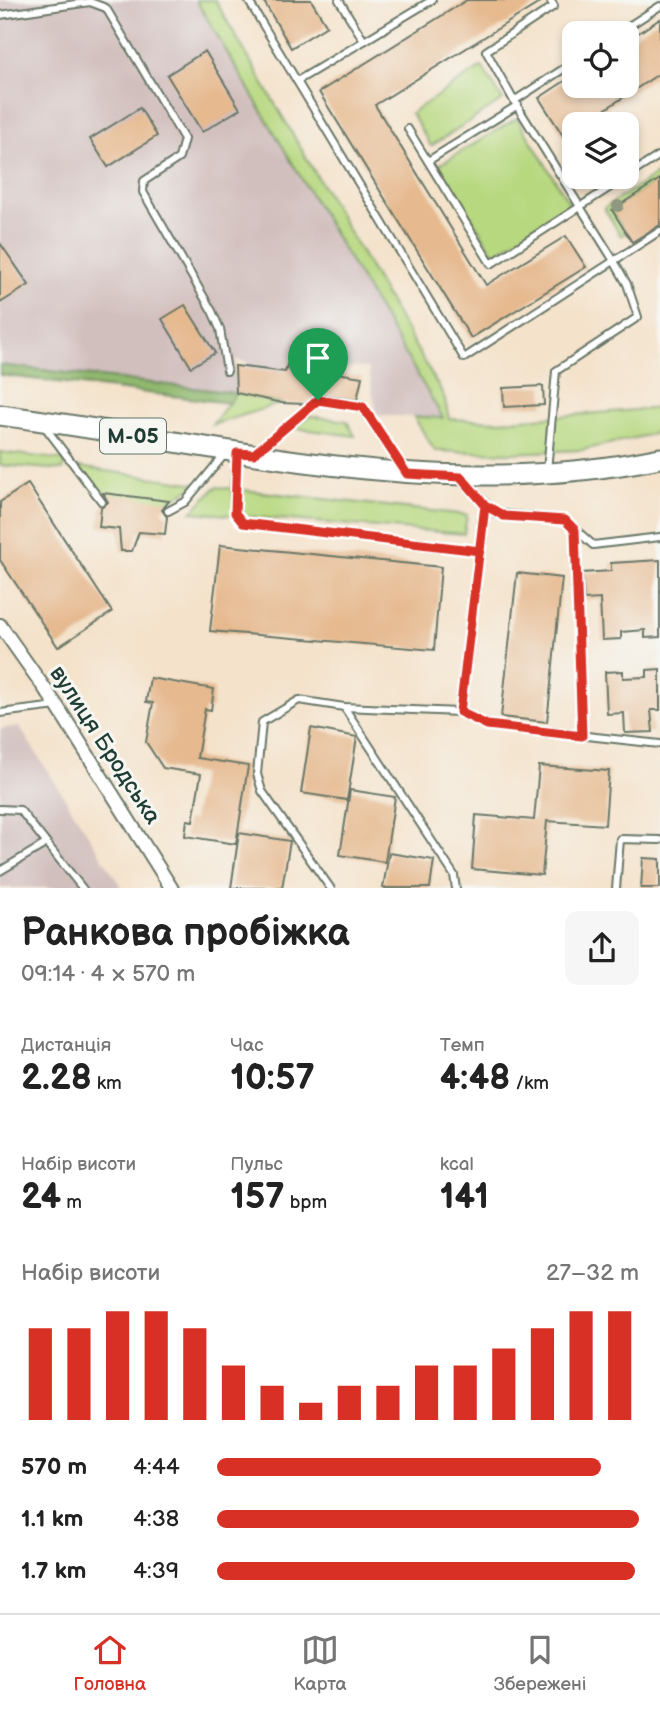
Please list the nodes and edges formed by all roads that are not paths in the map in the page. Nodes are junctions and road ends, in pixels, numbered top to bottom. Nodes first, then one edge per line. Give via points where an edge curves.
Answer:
1 (247, 0) edge
2 (340, 0) edge
3 (431, 0) edge
4 (550, 0) edge
5 (660, 6) edge
6 (0, 15) edge
7 (637, 21) edge
8 (364, 41) junction
9 (562, 70) edge
10 (297, 82) junction
11 (516, 103) junction
12 (408, 129) dead end
13 (660, 155) edge
14 (428, 161) junction
15 (580, 208) junction
16 (660, 231) edge
17 (614, 261) junction
18 (228, 371) dead end
19 (0, 415) edge
20 (40, 420) junction
21 (239, 453) junction
22 (654, 457) edge
23 (407, 474) junction
24 (547, 474) junction
25 (461, 477) junction
26 (102, 502) dead end
27 (485, 505) junction
28 (168, 511) dead end
29 (575, 530) junction
30 (660, 537) edge
31 (480, 551) junction
32 (0, 625) edge
33 (57, 706) junction
34 (344, 707) junction
35 (460, 712) junction
36 (0, 713) edge
37 (582, 736) junction
38 (660, 744) edge
39 (0, 809) edge
40 (660, 840) edge
41 (47, 843) junction
42 (0, 871) edge
43 (83, 888) edge
44 (172, 888) edge
45 (331, 888) edge
46 (456, 888) edge
47 (616, 888) edge

1 - 10 lane
2 - 8 lane
3 - 8 lane
4 - 11 lane via 554,6 486,51
5 - 7 lane
6 - 18 lane via 90,2 106,8 184,139 179,158 144,181 143,192 212,311
8 - 10 lane
9 - 11 lane
10 - 17 lane via 464,358
11 - 14 lane
11 - 15 lane
12 - 14 lane
13 - 15 lane
14 - 15 lane via 491,264
15 - 17 lane
16 - 17 lane
17 - 24 lane via 638,317 556,371
19 - 20 main road, М-05
20 - 21 main road, М-05
20 - 26 lane
21 - 23 main road, М-05
21 - 23 lane via 318,400 363,407
21 - 28 lane via 185,502
21 - 31 lane via 233,503 243,523
22 - 24 main road, М-05
23 - 25 main road, М-05
24 - 25 main road, М-05
25 - 27 lane
27 - 29 lane via 504,516 565,520
27 - 31 lane
29 - 30 lane via 593,545
29 - 37 lane
31 - 35 lane
32 - 33 street, вулиця Бродська
33 - 36 lane
33 - 44 street, вулиця Бродська
34 - 35 lane
34 - 45 lane via 299,700 262,722 257,774 262,791
34 - 46 lane via 454,875
35 - 37 lane via 487,725
37 - 38 lane
39 - 41 lane via 20,810
40 - 47 lane via 620,839
41 - 42 lane
41 - 43 lane

